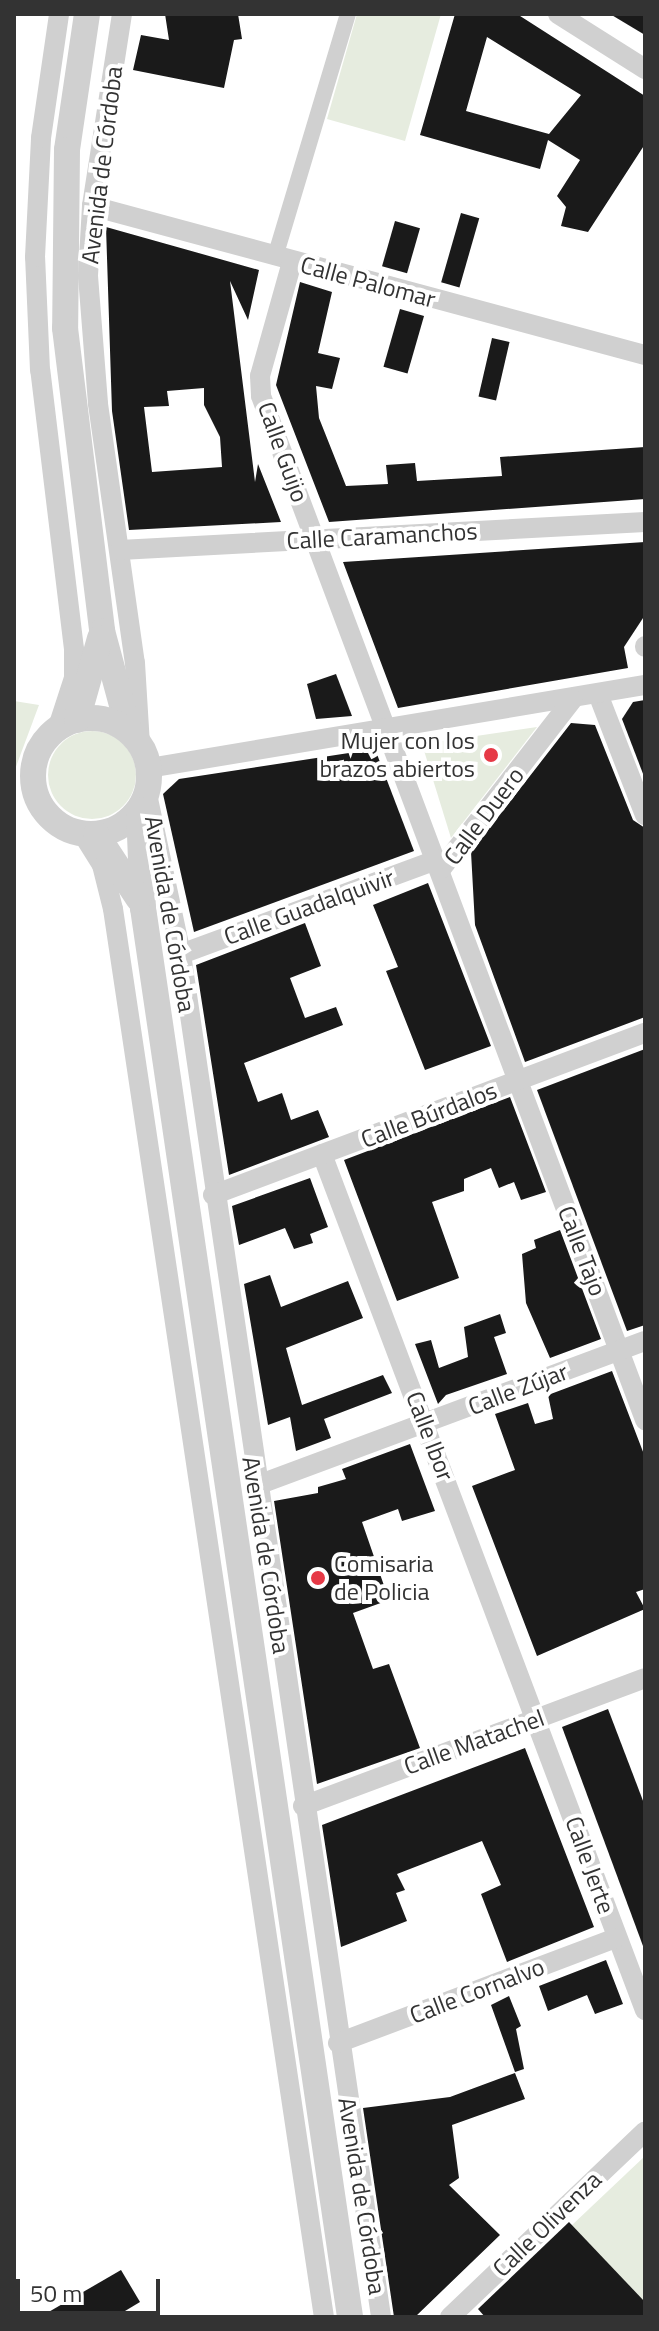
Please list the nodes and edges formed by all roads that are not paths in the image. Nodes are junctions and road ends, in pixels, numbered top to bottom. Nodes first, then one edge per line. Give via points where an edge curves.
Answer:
1 (59, 14) edge
2 (87, 14) edge
3 (122, 14) edge
4 (348, 14) edge
5 (558, 14) edge
6 (645, 69) edge
7 (92, 206) junction
8 (283, 260) junction
9 (645, 355) edge
10 (645, 522) edge
11 (314, 540) junction
12 (120, 550) junction
13 (102, 631) junction
14 (645, 685) edge
15 (598, 694) junction
16 (573, 699) junction
17 (67, 725) junction
18 (387, 728) junction
19 (141, 769) junction
20 (645, 815) edge
21 (89, 833) junction
22 (439, 865) junction
23 (143, 908) junction
24 (181, 954) junction
25 (645, 1033) edge
26 (517, 1081) junction
27 (322, 1154) junction
28 (213, 1195) junction
29 (645, 1341) edge
30 (618, 1351) junction
31 (645, 1420) edge
32 (425, 1423) junction
33 (255, 1486) junction
34 (645, 1678) edge
35 (536, 1719) junction
36 (303, 1806) junction
37 (616, 1938) junction
38 (645, 2010) edge
39 (338, 2043) junction
40 (645, 2131) edge
41 (324, 2317) edge
42 (350, 2317) edge
43 (381, 2317) edge
44 (450, 2317) edge

1 - 17 street via 41,138 35,257 40,370 74,649
2 - 13 street, Avenida de Córdoba via 67,150 65,328
3 - 7 street, Avenida de Córdoba
4 - 8 street
5 - 6 street
7 - 8 street, Calle Palomar
7 - 12 street, Avenida de Córdoba via 88,276 97,390
8 - 9 street, Calle Palomar
8 - 11 street, Calle Guijo via 260,376 261,396
10 - 11 street, Calle Caramanchos
11 - 12 street, Calle Caramanchos
11 - 18 street, Calle Guijo
12 - 19 street, Avenida de Córdoba
13 - 17 street, Avenida de Córdoba
13 - 19 street, Avenida de Córdoba
14 - 15 street
15 - 16 street
15 - 20 street
16 - 18 street
16 - 22 street, Calle Duero
17 - 19 street via 104,719
17 - 21 street via 39,751 34,783 50,816
18 - 19 street
18 - 22 street, Calle Guijo
19 - 21 street
19 - 23 street, Avenida de Córdoba
19 - 24 street, Avenida de Córdoba
21 - 23 street, Avenida de Córdoba via 127,874
21 - 41 street via 113,909
22 - 24 street, Calle Guadalquivir
22 - 26 street, Calle Duero
23 - 42 street, Avenida de Córdoba
24 - 28 street, Avenida de Córdoba
25 - 26 street, Calle Búrdalos
26 - 27 street, Calle Búrdalos
26 - 30 street, Calle Tajo
27 - 28 street, Calle Búrdalos
27 - 32 street, Calle Ibor
28 - 33 street, Avenida de Córdoba
29 - 30 street, Calle Zújar
30 - 31 street, Calle Tajo
30 - 32 street, Calle Zújar
32 - 33 street, Calle Zújar
32 - 35 street, Calle Ibor
33 - 36 street, Avenida de Córdoba
34 - 35 street, Calle Matachel
35 - 36 street, Calle Matachel
35 - 37 street, Calle Jerte
36 - 39 street, Avenida de Córdoba
37 - 38 street, Calle Jerte
37 - 39 street, Calle Cornalvo
39 - 43 street, Avenida de Córdoba
40 - 44 street, Calle Olivenza

